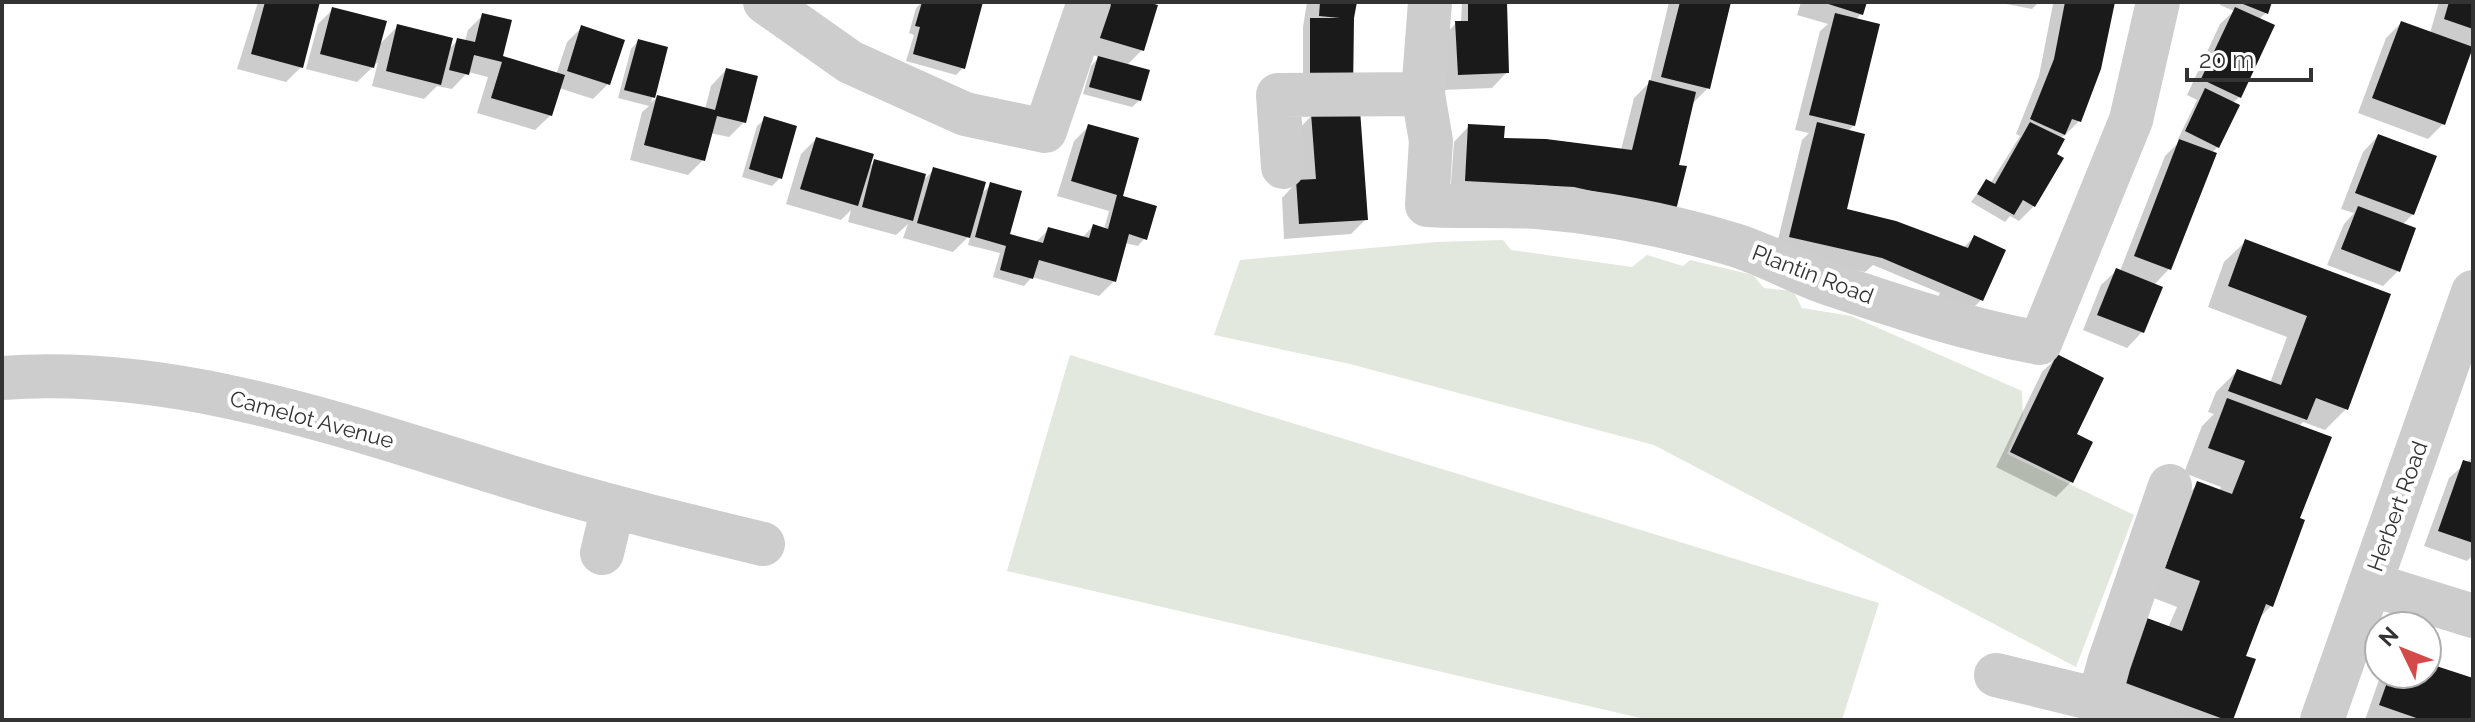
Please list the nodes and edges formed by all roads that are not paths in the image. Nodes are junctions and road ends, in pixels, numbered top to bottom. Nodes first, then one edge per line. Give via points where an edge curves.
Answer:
1 (765, 2) edge
2 (1089, 2) edge
3 (1430, 2) edge
4 (2158, 2) edge
5 (1423, 94) junction
6 (1283, 167) dead end
7 (2473, 292) edge
8 (2, 378) edge
9 (2170, 486) dead end
10 (613, 507) junction
11 (763, 544) dead end
12 (602, 553) dead end
13 (2370, 584) junction
14 (2473, 616) edge
15 (1996, 675) dead end
16 (2099, 700) junction
17 (2156, 720) edge
18 (2322, 720) edge

1 - 2 street via 850,62 965,114 1045,131
3 - 5 street, Plantin Road
4 - 5 street, Plantin Road via 2131,120 2040,343 1938,318 1696,235 1535,207 1427,205 1431,141
5 - 6 street via 1278,95
7 - 13 street, Herbert Road
8 - 10 street, Camelot Avenue via 107,377 184,387 357,429
9 - 16 street
10 - 11 street, Camelot Avenue
10 - 12 street
13 - 14 street
13 - 18 street, Herbert Road
15 - 16 street
16 - 17 street

